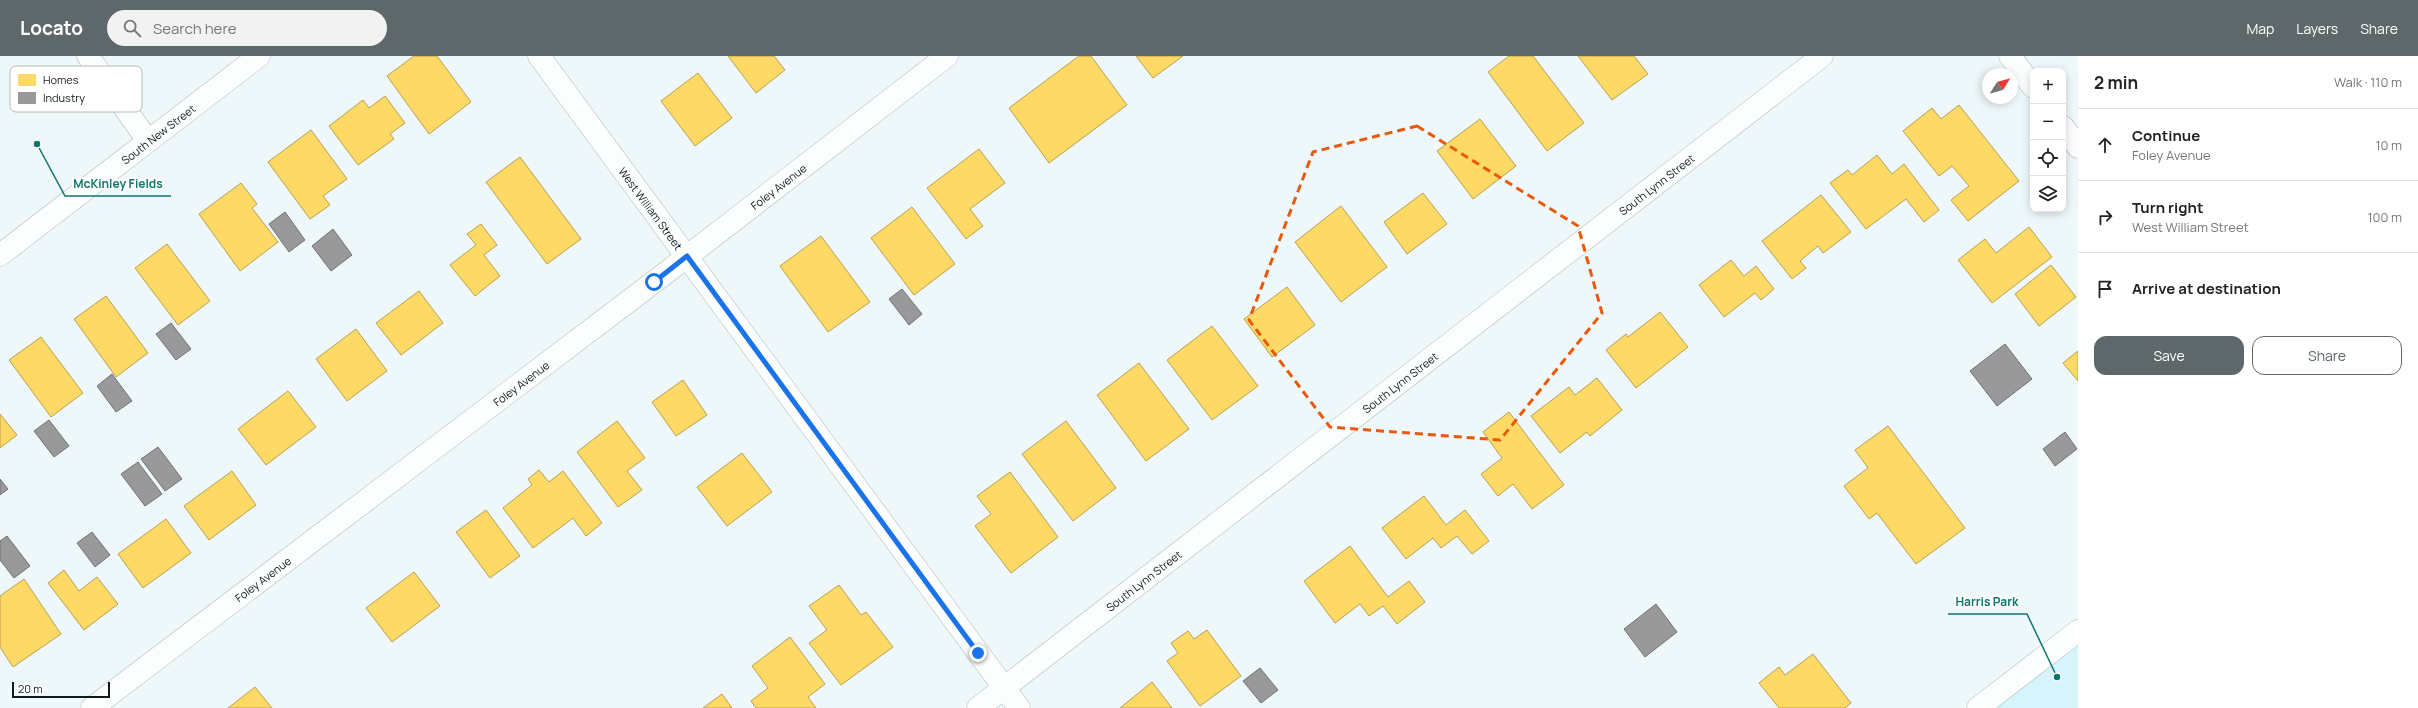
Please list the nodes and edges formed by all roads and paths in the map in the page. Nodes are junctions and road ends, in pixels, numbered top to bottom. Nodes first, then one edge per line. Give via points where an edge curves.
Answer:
1 (88, 56) edge
2 (259, 56) edge
3 (539, 56) edge
4 (947, 56) edge
5 (1822, 56) edge
6 (2010, 56) edge
7 (95, 66) edge
8 (2030, 83) edge
9 (128, 112) edge
10 (2066, 131) edge
11 (148, 141) junction
12 (2078, 147) edge
13 (0, 255) edge
14 (687, 256) junction
15 (2078, 631) edge
16 (1004, 688) junction
17 (92, 708) edge
18 (978, 708) edge
19 (1019, 708) edge
20 (1978, 708) edge

1 - 7 street
2 - 11 street, South New Street
3 - 14 street, West William Street
4 - 14 street, Foley Avenue
5 - 16 street, South Lynn Street
6 - 8 street
9 - 11 street
10 - 12 street
11 - 13 street, South New Street
14 - 16 street, West William Street
14 - 17 street, Foley Avenue
15 - 20 street
16 - 18 street, South Lynn Street
16 - 19 street, West William Street

